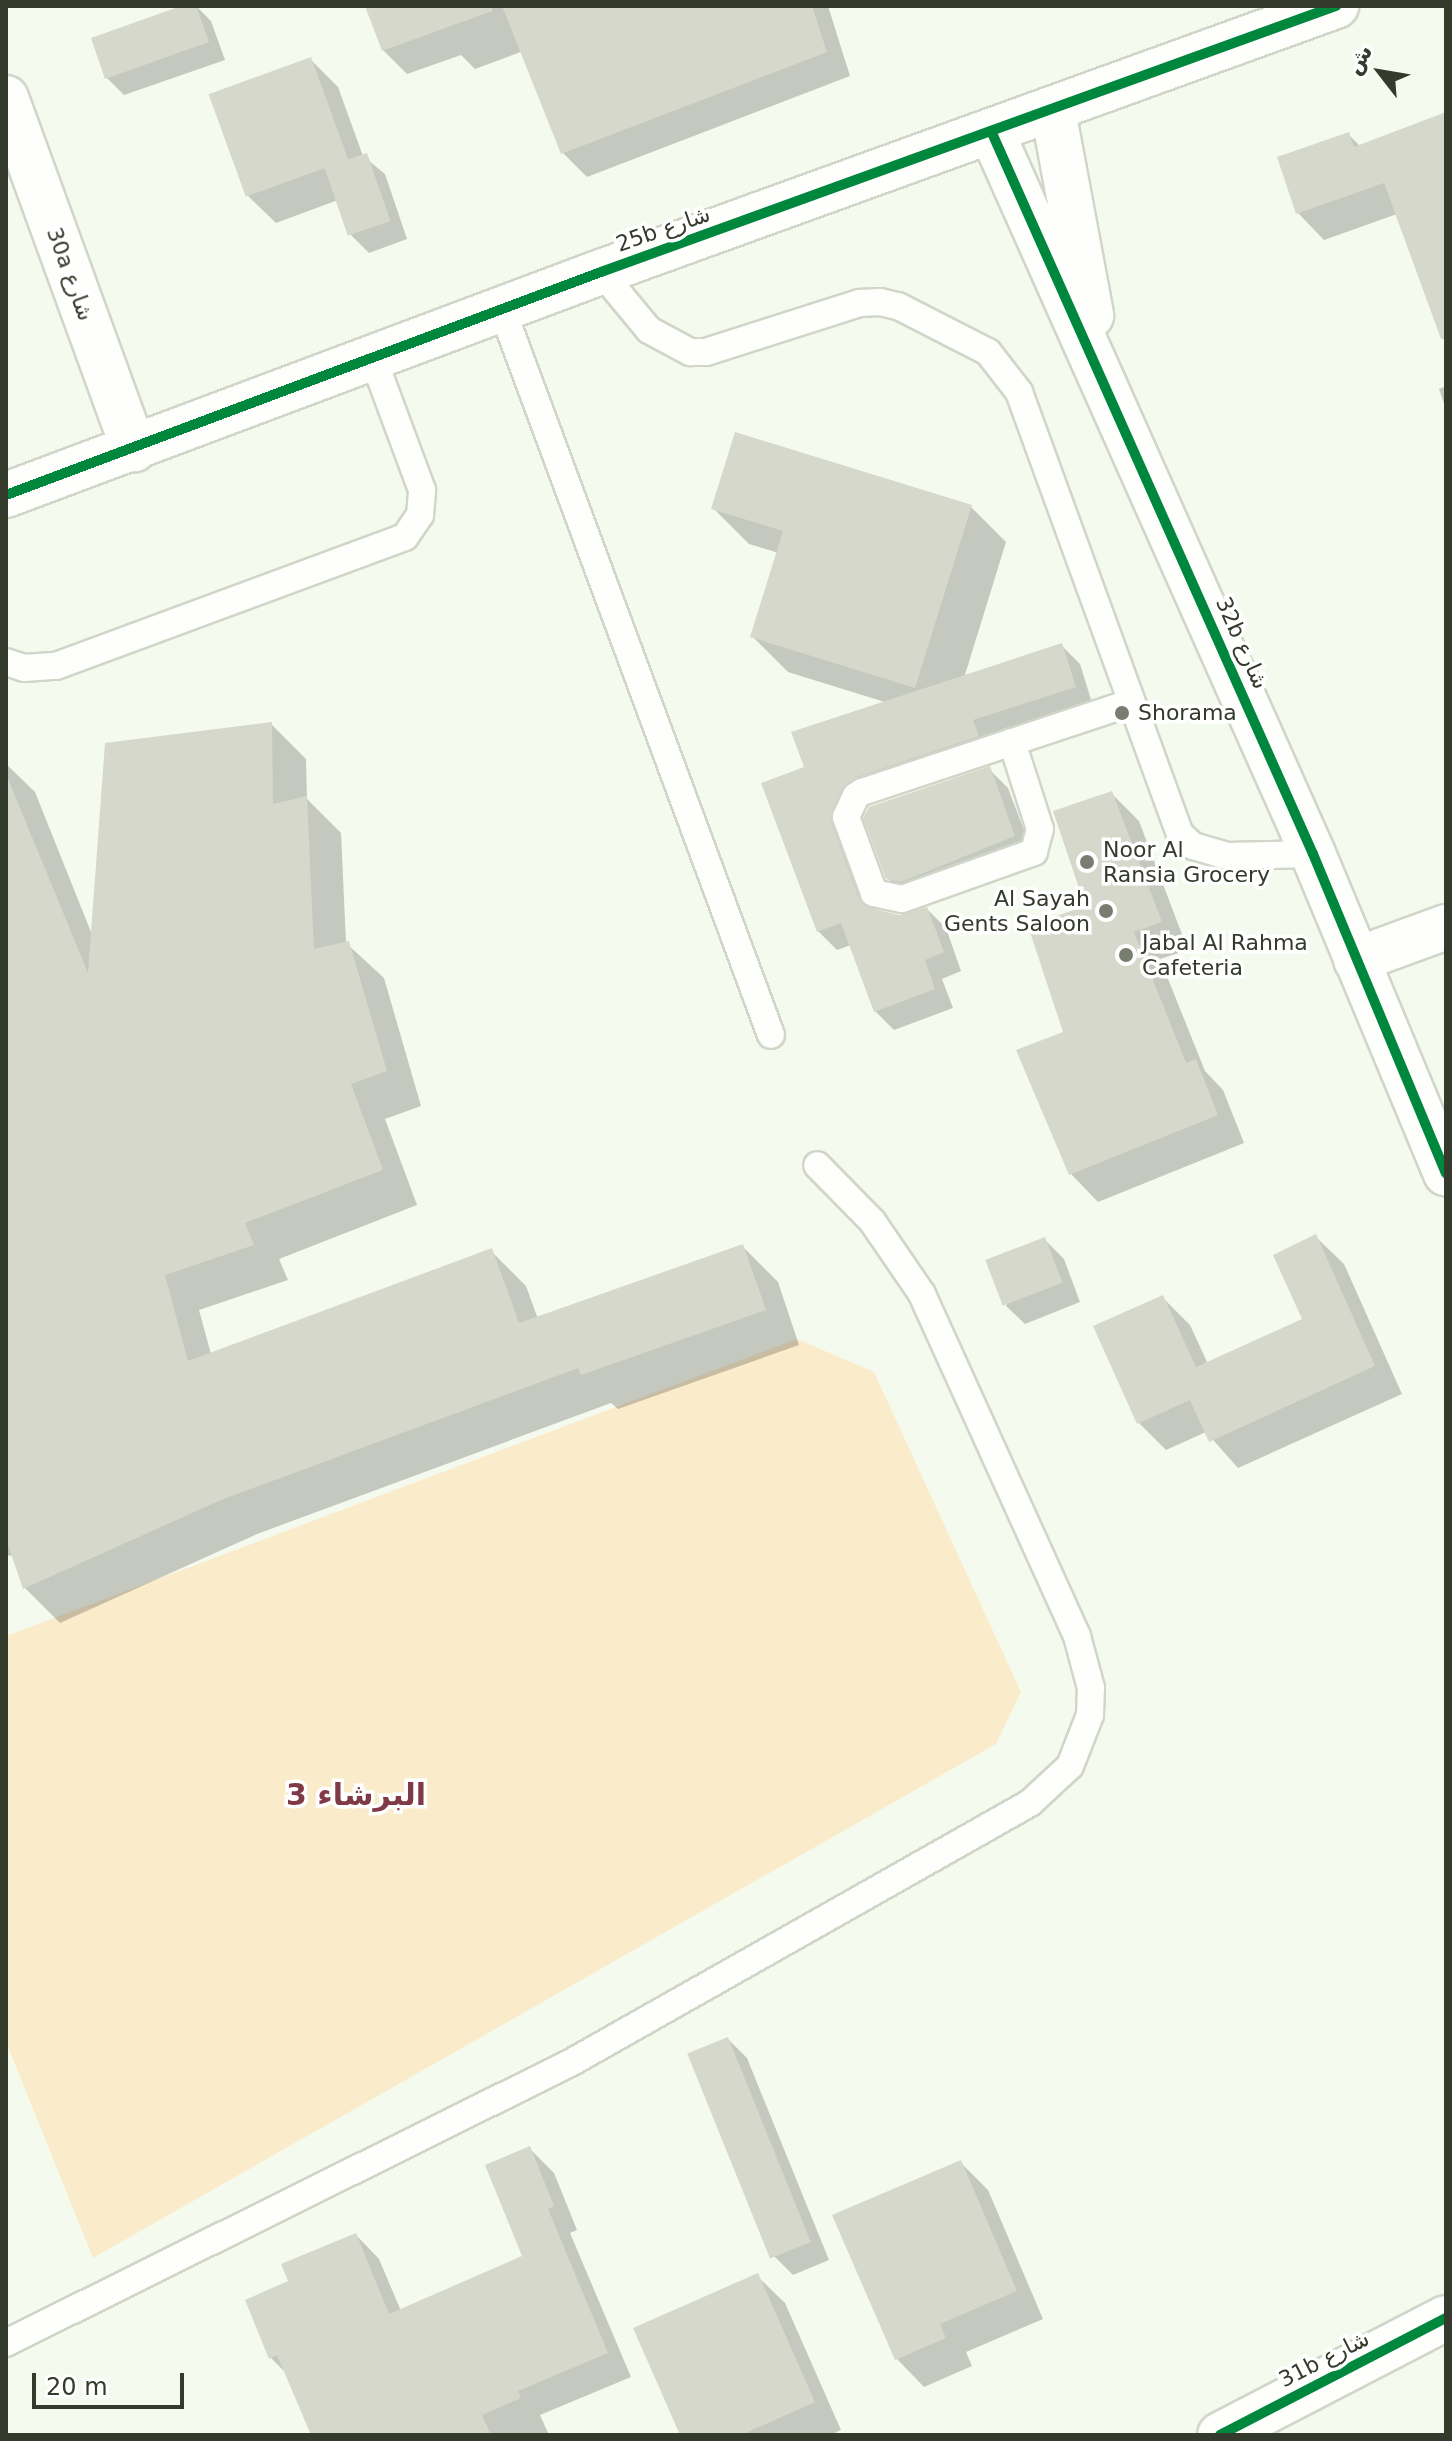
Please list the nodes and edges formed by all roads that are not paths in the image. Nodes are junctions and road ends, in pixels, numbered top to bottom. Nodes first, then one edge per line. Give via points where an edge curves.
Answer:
1 (1336, 6) edge
2 (6, 98) edge
3 (1053, 111) junction
4 (992, 133) junction
5 (601, 272) junction
6 (502, 309) junction
7 (373, 358) junction
8 (1099, 369) junction
9 (134, 449) junction
10 (6, 495) edge
11 (6, 662) edge
12 (1129, 703) junction
13 (1012, 742) junction
14 (1313, 854) junction
15 (1446, 927) edge
16 (1356, 960) junction
17 (771, 1035) dead end
18 (817, 1165) dead end
19 (1446, 1173) edge
20 (1446, 2318) edge
21 (6, 2343) edge
22 (1220, 2435) edge

1 - 3 street, 25b شارع
2 - 9 street, 30a شارع
3 - 4 street, 25b شارع
3 - 8 street, 32b شارع
4 - 5 street, 25b شارع
4 - 8 street, 32b شارع
5 - 6 street, 25b شارع
5 - 12 lane via 649,330 690,352 706,352 860,303 880,302 988,352 1019,392
6 - 7 street, 25b شارع
6 - 17 lane
7 - 9 street, 25b شارع
7 - 11 lane via 422,490 420,515 405,537 56,666 24,668
8 - 14 street, 32b شارع
9 - 10 street, 25b شارع
12 - 13 lane
12 - 14 lane via 1170,819 1193,846 1227,856
13 - 13 lane via 862,792 850,802 846,817 874,893 902,899 1034,852 1040,829
14 - 16 street, 32b شارع
15 - 16 street
16 - 19 street, 32b شارع
18 - 21 lane via 872,1221 922,1294 1077,1636 1091,1688 1090,1715 1070,1766 1030,1803 572,2062
20 - 22 street, 31b شارع

